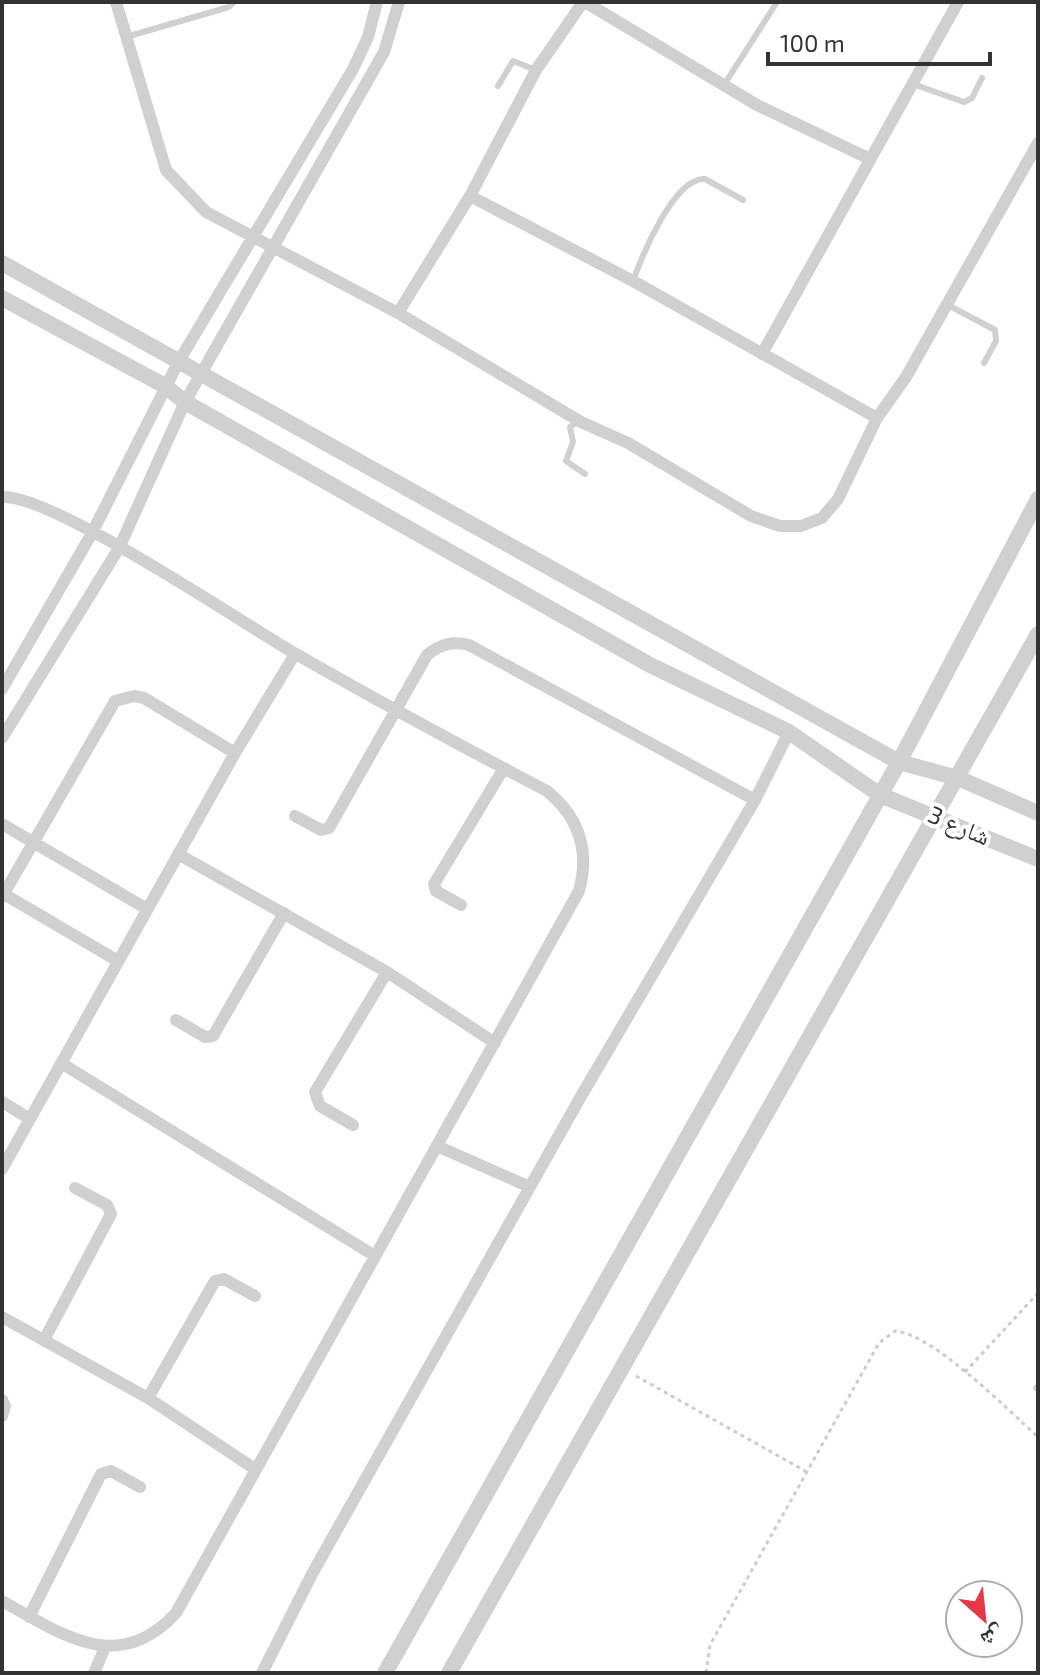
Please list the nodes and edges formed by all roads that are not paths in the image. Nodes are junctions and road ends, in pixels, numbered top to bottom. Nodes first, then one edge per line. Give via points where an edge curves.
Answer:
1 (116, 2) edge
2 (234, 2) edge
3 (377, 2) edge
4 (399, 2) edge
5 (584, 2) edge
6 (777, 2) edge
7 (958, 2) edge
8 (126, 37) junction
9 (536, 70) junction
10 (982, 78) dead end
11 (913, 84) junction
12 (724, 85) junction
13 (498, 86) dead end
14 (1038, 143) edge
15 (870, 159) junction
16 (470, 196) junction
17 (743, 200) dead end
18 (253, 238) junction
19 (272, 246) junction
20 (2, 263) edge
21 (633, 281) junction
22 (2, 298) edge
23 (948, 305) junction
24 (398, 313) junction
25 (762, 354) junction
26 (179, 361) junction
27 (984, 363) dead end
28 (202, 374) junction
29 (165, 386) junction
30 (185, 402) junction
31 (877, 418) junction
32 (581, 422) junction
33 (585, 474) dead end
34 (2, 497) edge
35 (1038, 499) edge
36 (92, 533) junction
37 (119, 548) junction
38 (1038, 634) edge
39 (295, 654) junction
40 (2, 689) edge
41 (395, 708) junction
42 (789, 732) junction
43 (2, 738) edge
44 (235, 753) junction
45 (899, 762) junction
46 (504, 768) junction
47 (958, 778) junction
48 (880, 795) junction
49 (755, 800) junction
50 (1038, 813) edge
51 (295, 816) dead end
52 (937, 816) junction
53 (2, 824) edge
54 (33, 843) junction
55 (178, 854) junction
56 (1038, 859) edge
57 (3, 895) edge
58 (461, 905) dead end
59 (147, 909) junction
60 (284, 913) junction
61 (118, 961) junction
62 (387, 972) junction
63 (176, 1020) dead end
64 (495, 1043) junction
65 (61, 1063) junction
66 (2, 1102) edge
67 (30, 1119) junction
68 (353, 1125) dead end
69 (437, 1146) junction
70 (2, 1169) edge
71 (530, 1187) junction
72 (75, 1188) dead end
73 (375, 1256) junction
74 (255, 1296) dead end
75 (2, 1317) edge
76 (44, 1340) junction
77 (148, 1398) junction
78 (2, 1400) edge
79 (2, 1416) edge
80 (255, 1469) junction
81 (140, 1487) dead end
82 (2, 1601) edge
83 (29, 1617) junction
84 (103, 1652) junction
85 (94, 1673) edge
86 (262, 1673) edge
87 (385, 1673) edge
88 (449, 1673) edge

1 - 8 street
2 - 8 lane
3 - 18 street via 353,69
4 - 19 street via 384,52
5 - 9 street
5 - 12 street
6 - 12 lane
7 - 11 street
8 - 18 street via 166,170 206,212
9 - 13 lane via 513,61
9 - 16 street
10 - 11 lane via 964,102
11 - 15 street
12 - 15 street
14 - 23 street
15 - 25 street
16 - 21 street
16 - 24 street
17 - 21 lane via 705,179 692,182 670,206
18 - 19 street
18 - 26 street
19 - 24 street
19 - 28 street
20 - 26 street, شارع 3
21 - 25 street
22 - 29 street, شارع 3
23 - 27 lane via 995,330 996,341
23 - 31 street
24 - 32 street
25 - 31 street
26 - 28 street, شارع 3
26 - 29 street
28 - 30 street
28 - 45 street, شارع 3
29 - 30 street, شارع 3
29 - 36 street
30 - 37 street
30 - 42 street, شارع 3 via 650,665
31 - 32 street via 830,510 822,518 792,527 751,516 628,443
32 - 33 lane via 570,427 573,442 566,461
34 - 36 street via 28,500
35 - 45 street
36 - 37 street
36 - 40 street
37 - 39 street
37 - 43 street
38 - 47 street
39 - 41 street
39 - 44 street
41 - 46 street
41 - 49 street via 427,655 446,643 469,645
41 - 51 street via 329,828 321,830
42 - 48 street, شارع 3
42 - 49 street
44 - 54 street via 154,703 124,697 107,708
44 - 55 street
45 - 47 street, شارع 3
45 - 48 street
46 - 58 street via 434,884 436,891
46 - 64 street via 560,802 578,828 585,860 579,891
47 - 50 street, شارع 3
47 - 52 street
48 - 52 street, شارع 3
48 - 87 street
49 - 71 street
52 - 56 street, شارع 3
52 - 88 street
53 - 54 street
54 - 57 street
54 - 59 street
55 - 59 street
55 - 60 street
57 - 61 street
59 - 61 street
60 - 62 street
60 - 63 street via 213,1036 205,1037
61 - 65 street
62 - 64 street
62 - 68 street via 315,1092 320,1106
64 - 69 street
65 - 67 street
65 - 73 street
66 - 67 street
67 - 70 street
69 - 71 street
69 - 73 street
71 - 86 street via 312,1574
72 - 76 street via 107,1205 111,1214
73 - 80 street
74 - 77 street via 224,1279 215,1281
75 - 76 street
76 - 77 street
77 - 80 street
78 - 79 street
80 - 84 street via 163,1630 125,1651
81 - 83 street via 111,1471 101,1474
82 - 83 street
83 - 84 street via 86,1649
84 - 85 street

